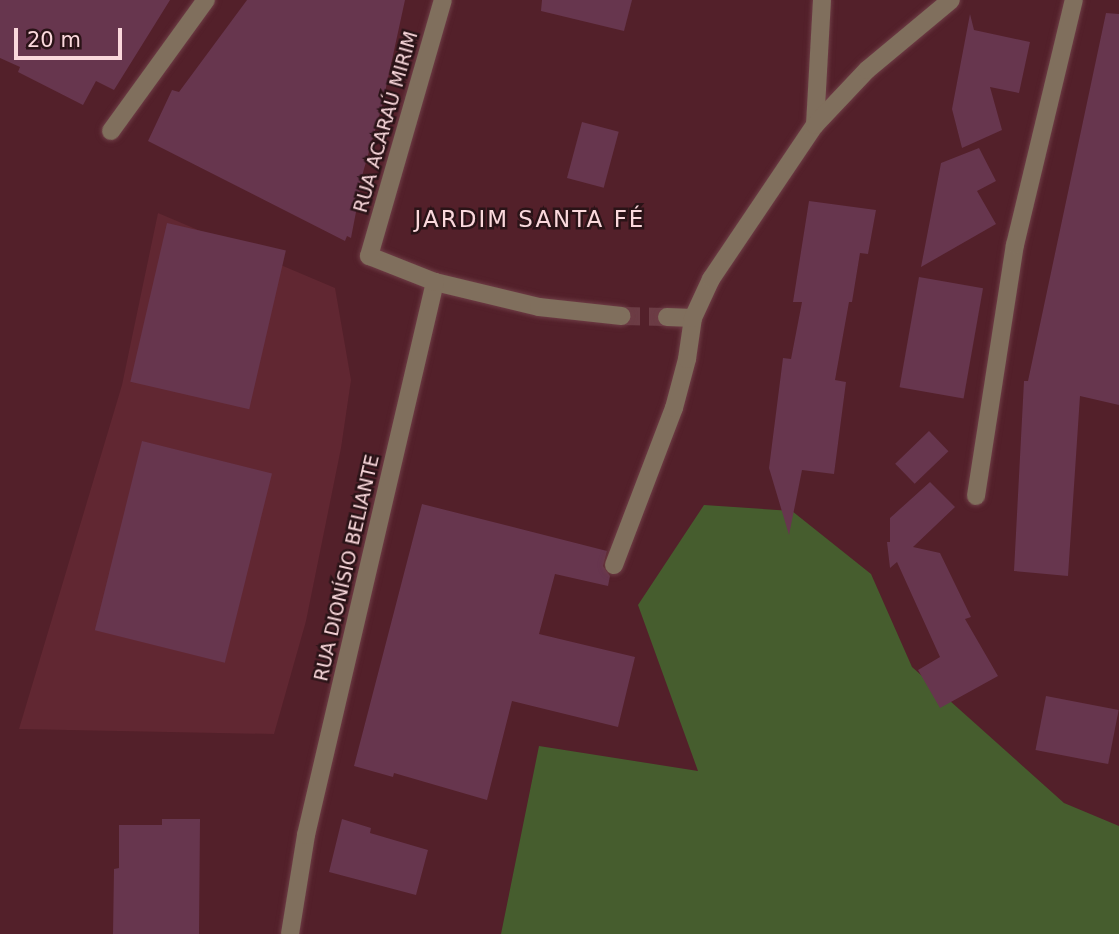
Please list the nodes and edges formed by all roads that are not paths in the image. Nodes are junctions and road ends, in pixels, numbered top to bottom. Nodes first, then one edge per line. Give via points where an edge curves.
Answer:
1 (206, 0) edge
2 (443, 0) edge
3 (822, 0) edge
4 (951, 0) edge
5 (1074, 0) edge
6 (815, 125) junction
7 (111, 131) dead end
8 (435, 282) junction
9 (622, 316) tunnel mouth
10 (667, 317) tunnel mouth
11 (693, 318) junction
12 (976, 496) dead end
13 (614, 565) dead end
14 (290, 934) edge

1 - 7 street
2 - 8 street, RUA ACARAÚ MIRIM via 369,256
3 - 6 street
4 - 6 street via 867,70
5 - 12 street via 1016,245
6 - 11 street via 711,279
8 - 9 street via 539,307
8 - 14 street, RUA DIONÍSIO BELIANTE via 306,835
10 - 11 street
11 - 13 street via 674,408

